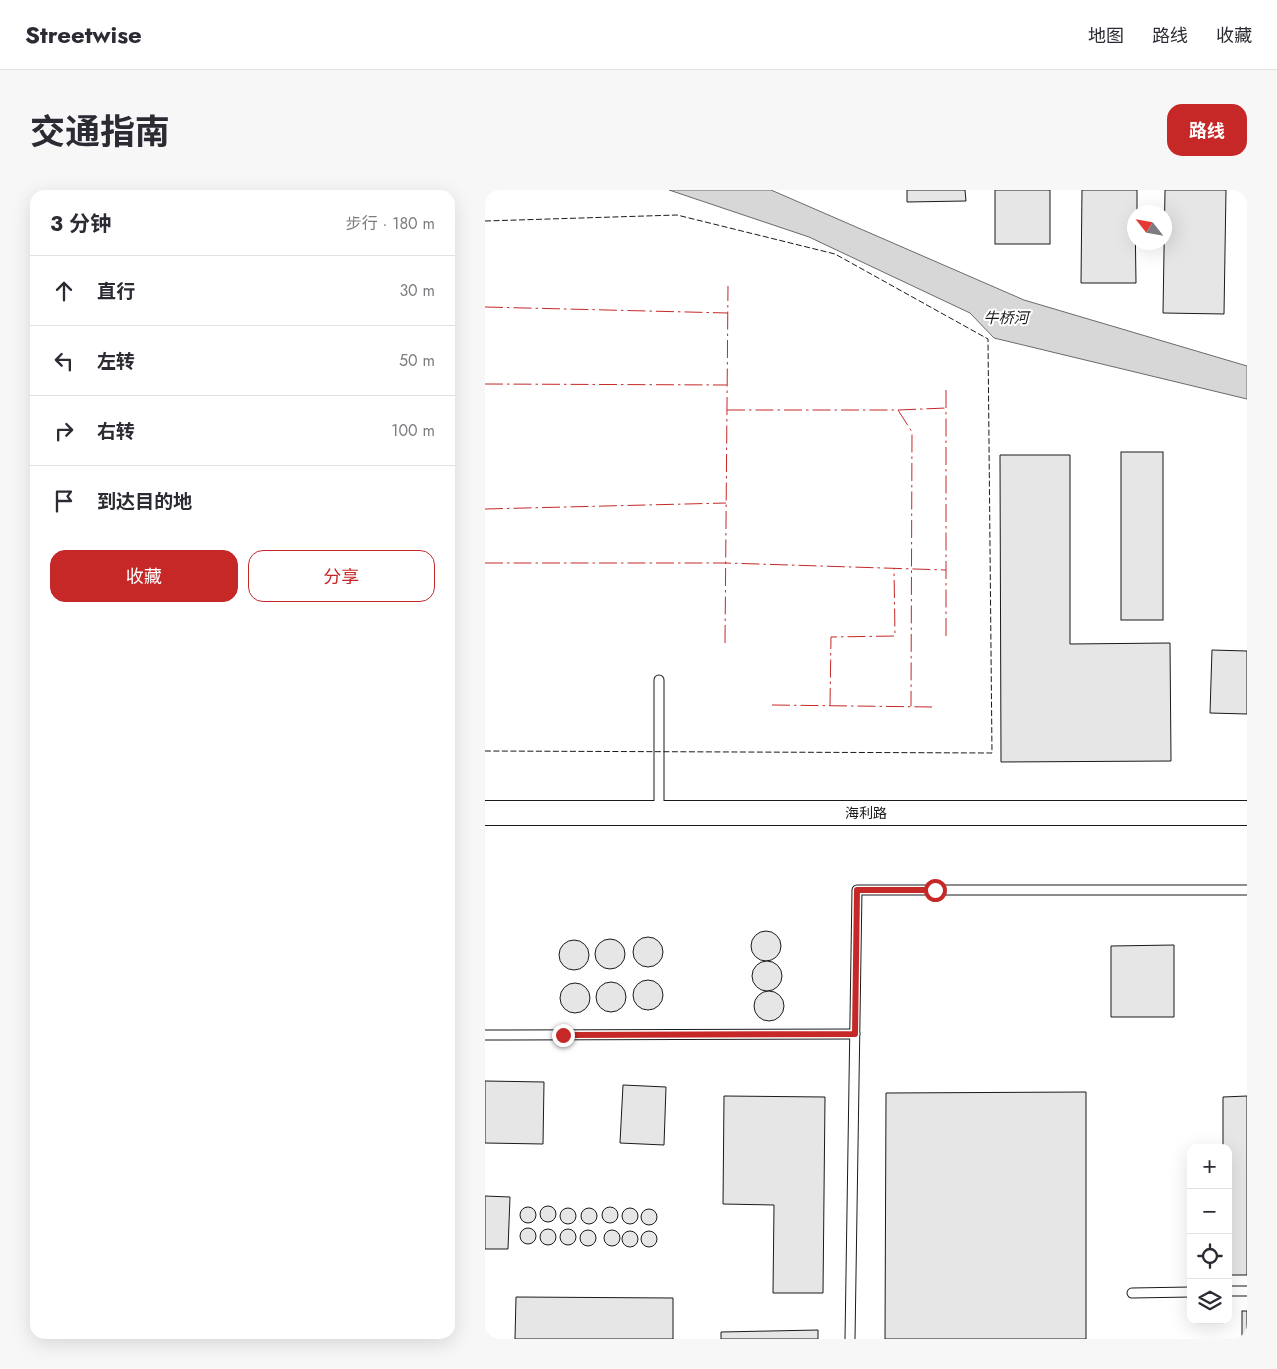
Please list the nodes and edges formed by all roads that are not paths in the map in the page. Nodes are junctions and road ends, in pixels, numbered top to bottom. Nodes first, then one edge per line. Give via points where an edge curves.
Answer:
1 (659, 680) dead end
2 (485, 813) edge
3 (659, 813) junction
4 (1247, 813) edge
5 (1247, 890) edge
6 (855, 1034) junction
7 (485, 1035) edge
8 (1232, 1291) edge
9 (1247, 1291) edge
10 (1187, 1292) edge
11 (1132, 1293) dead end
12 (850, 1339) edge

1 - 3 lane
2 - 3 street, 海利路
3 - 4 street, 海利路
5 - 6 lane via 857,890
6 - 7 lane
6 - 12 lane
8 - 9 lane
10 - 11 lane

